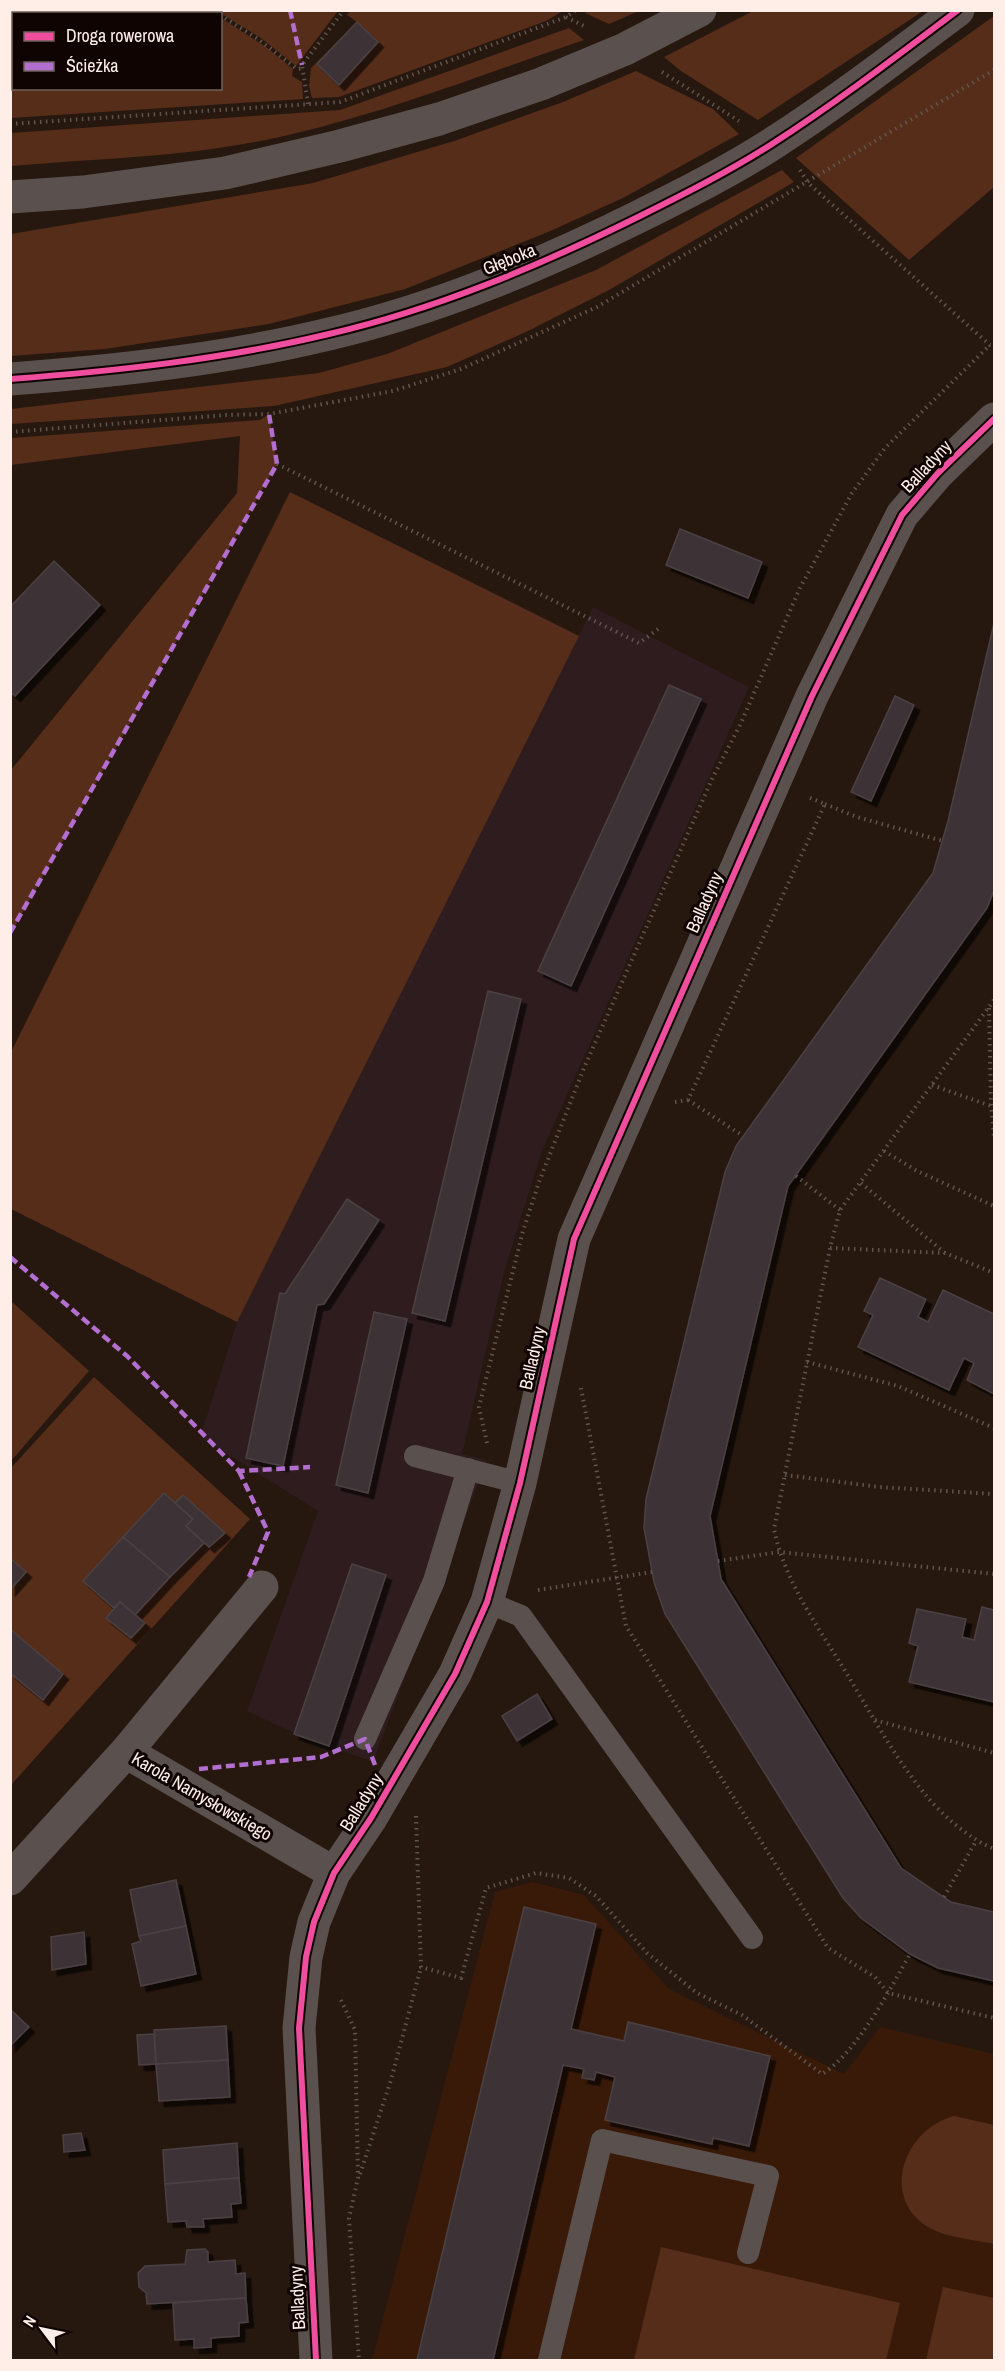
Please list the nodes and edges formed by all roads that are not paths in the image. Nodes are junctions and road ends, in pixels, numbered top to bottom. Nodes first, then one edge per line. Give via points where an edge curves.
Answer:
1 (700, 10) edge
2 (958, 10) edge
3 (10, 197) edge
4 (10, 379) edge
5 (994, 419) edge
6 (415, 1456) dead end
7 (468, 1468) junction
8 (507, 1480) junction
9 (262, 1587) dead end
10 (487, 1602) junction
11 (365, 1739) dead end
12 (126, 1752) junction
13 (334, 1873) junction
14 (10, 1879) edge
15 (752, 1938) dead end
16 (748, 2253) dead end
17 (316, 2361) edge
18 (549, 2361) edge

1 - 3 street via 625,49 541,84 439,119 340,146 225,173
2 - 4 street, Głęboka via 772,145 602,235 471,291 330,334 257,348 143,366
5 - 8 street, Balladyny via 938,473 902,515 812,696 574,1239
6 - 7 lane
7 - 8 lane
7 - 11 lane via 434,1581
8 - 10 street, Balladyny
9 - 12 street
10 - 13 street, Balladyny via 455,1674 371,1818
10 - 15 lane via 521,1616
12 - 13 street, Karola Namysłowskiego
12 - 14 street, Karola Namysłowskiego
13 - 17 street, Balladyny via 314,1922 306,1957 299,2028
16 - 18 lane via 768,2176 602,2140

